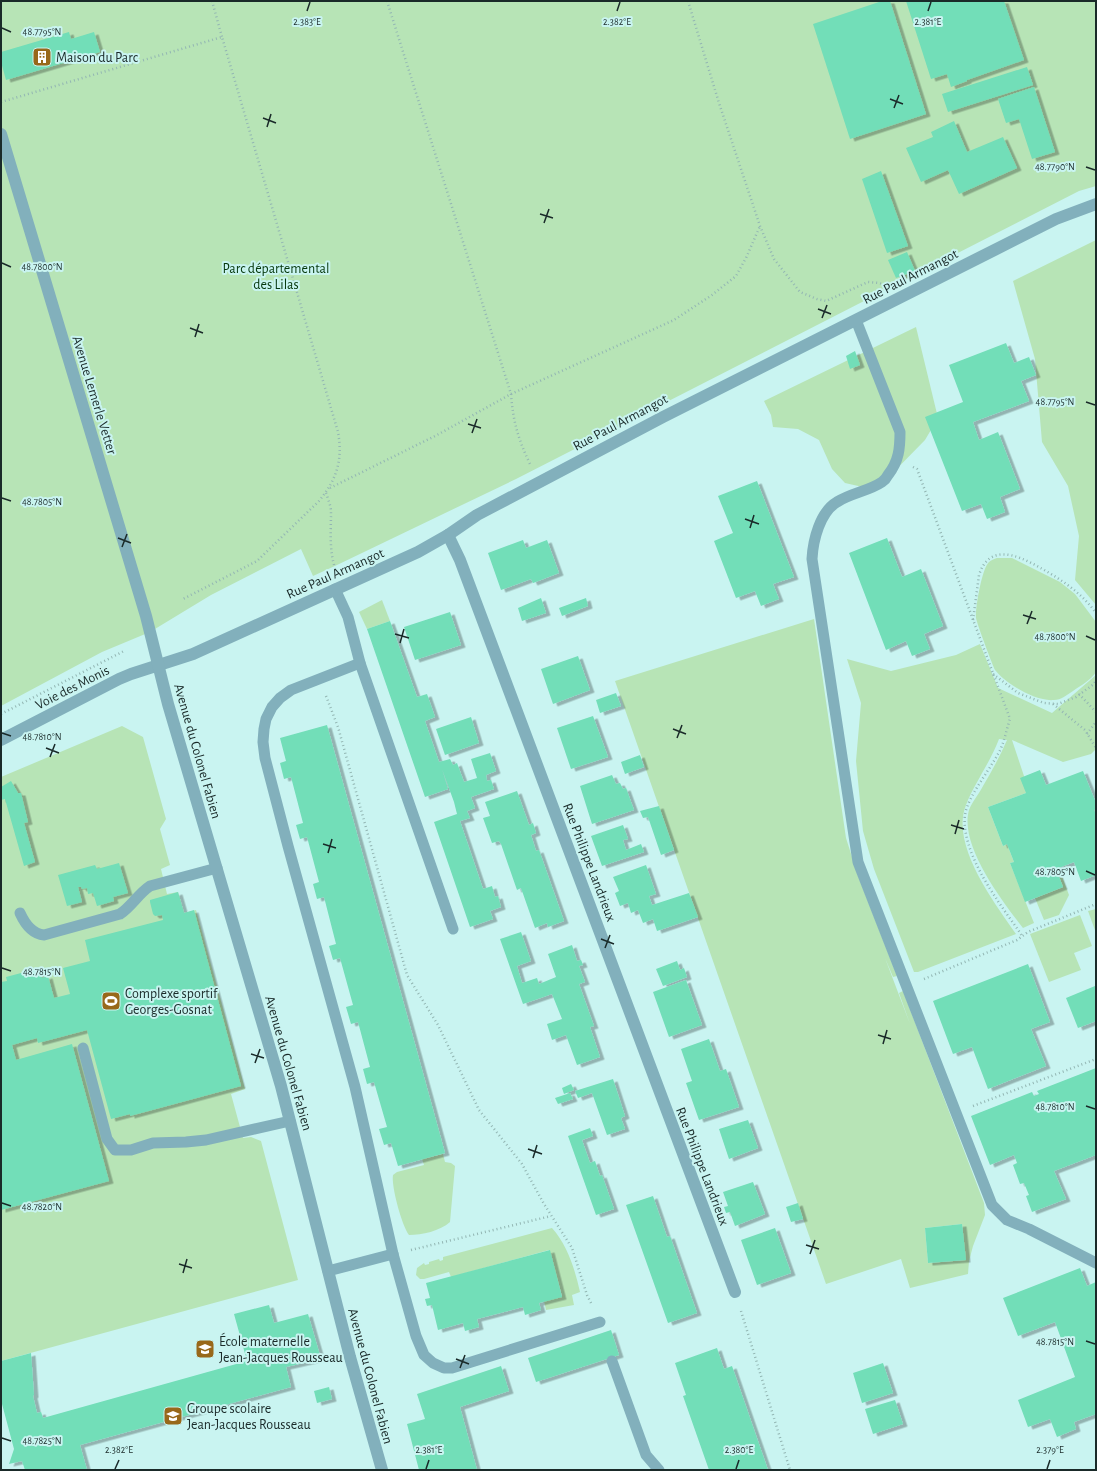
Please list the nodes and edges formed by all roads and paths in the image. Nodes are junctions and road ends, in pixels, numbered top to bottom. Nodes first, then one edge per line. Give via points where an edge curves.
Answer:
1 (212, 1) edge
2 (387, 1) edge
3 (688, 1) edge
4 (222, 37) junction
5 (1, 102) edge
6 (1, 134) edge
7 (1096, 204) edge
8 (760, 226) junction
9 (887, 286) dead end
10 (856, 320) junction
11 (511, 394) junction
12 (898, 458) junction
13 (531, 467) dead end
14 (330, 488) junction
15 (326, 493) junction
16 (448, 535) junction
17 (336, 568) dead end
18 (335, 590) junction
19 (183, 599) dead end
20 (1096, 613) edge
21 (973, 620) junction
22 (124, 651) dead end
23 (360, 663) junction
24 (158, 665) junction
25 (992, 673) junction
26 (320, 679) junction
27 (1096, 680) edge
28 (1080, 694) junction
29 (1053, 704) junction
30 (1096, 712) edge
31 (1, 714) edge
32 (1096, 722) edge
33 (1087, 734) junction
34 (1, 740) edge
35 (1096, 748) edge
36 (217, 868) junction
37 (1096, 904) edge
38 (20, 913) dead end
39 (452, 929) dead end
40 (1022, 936) junction
41 (907, 986) junction
42 (83, 1048) dead end
43 (1096, 1059) edge
44 (956, 1113) junction
45 (290, 1120) junction
46 (551, 1216) junction
47 (393, 1254) junction
48 (1096, 1264) edge
49 (328, 1271) junction
50 (734, 1292) joint
51 (600, 1322) joint
52 (612, 1361) dead end
53 (382, 1470) edge
54 (659, 1470) edge
55 (790, 1470) edge

1 - 4 path
2 - 11 path
3 - 8 path
4 - 5 path
4 - 14 path via 338,432 340,454
6 - 24 street, Avenue Lemerle Vetter via 146,616
7 - 10 street, Rue Paul Armangot via 1056,219
8 - 9 path via 774,259 800,292 826,301 868,282 879,282
8 - 11 path via 736,276 712,295 674,320
10 - 12 lane via 900,432
10 - 16 street, Rue Paul Armangot via 635,431 477,515
11 - 13 path via 517,435
11 - 14 path via 437,435
12 - 21 path via 917,469
12 - 41 lane via 883,481 836,502 825,514 813,543 812,558 858,862
14 - 15 path
15 - 17 path via 331,510 330,543
15 - 19 path via 257,561
16 - 18 street, Rue Paul Armangot via 418,552
16 - 50 street, Rue Philippe Landrieux via 460,560
18 - 23 lane via 348,617
18 - 24 street, Rue Paul Armangot via 193,654
20 - 21 path via 1068,584 1017,556 1007,554 994,556 984,563 979,575
21 - 25 path
22 - 31 path
23 - 26 lane
23 - 39 lane
24 - 34 street, Voie des Monis via 119,679
24 - 36 street, Avenue du Colonel Fabien
25 - 29 path via 1018,693
25 - 40 path via 1010,719 999,752 967,808 964,827 968,844 984,879
26 - 46 path via 338,728 407,975 438,1025 479,1110 522,1164
26 - 47 lane via 291,690 272,707 264,729 265,758 355,1087
27 - 28 path
28 - 29 path
28 - 30 path
29 - 33 path
32 - 33 path
33 - 35 path
36 - 38 lane via 150,886 120,914 44,935 29,928
36 - 45 street, Avenue du Colonel Fabien
37 - 40 path
40 - 41 path
41 - 44 lane
42 - 45 lane via 107,1139 115,1150 131,1150 153,1143 206,1140
43 - 44 path
44 - 48 lane via 992,1205 1007,1220
45 - 49 street, Avenue du Colonel Fabien
46 - 47 path
46 - 51 path via 572,1248 587,1295
47 - 49 lane
47 - 51 lane via 416,1336 424,1355 433,1364 444,1368 452,1368
49 - 53 street, Avenue du Colonel Fabien
50 - 55 path
52 - 54 lane via 646,1455

